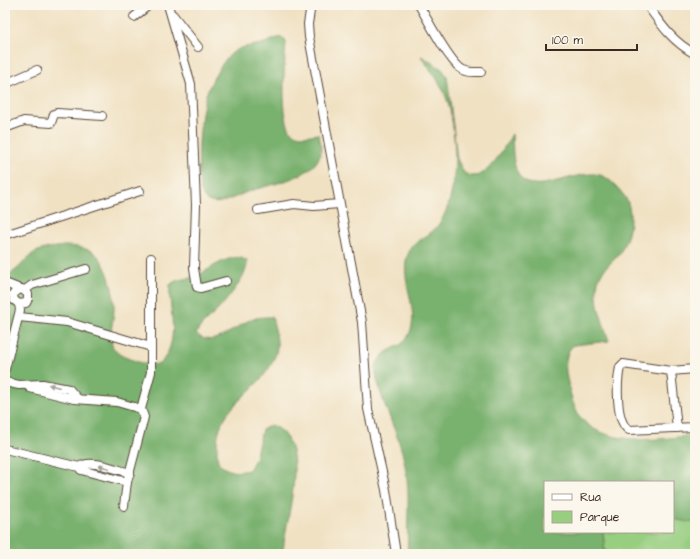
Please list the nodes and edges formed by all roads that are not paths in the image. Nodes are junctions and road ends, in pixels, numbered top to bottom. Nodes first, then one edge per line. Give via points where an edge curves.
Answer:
1 (149, 5) edge
2 (311, 5) edge
3 (419, 5) edge
4 (647, 5) edge
5 (169, 8) edge
6 (134, 17) dead end
7 (198, 47) dead end
8 (695, 54) edge
9 (37, 70) dead end
10 (481, 72) dead end
11 (5, 84) edge
12 (102, 116) dead end
13 (5, 128) edge
14 (140, 191) dead end
15 (339, 204) junction
16 (258, 210) dead end
17 (5, 235) edge
18 (151, 258) dead end
19 (86, 269) dead end
20 (226, 281) dead end
21 (5, 283) edge
22 (22, 290) junction
23 (5, 297) edge
24 (16, 302) junction
25 (19, 317) junction
26 (13, 334) junction
27 (5, 343) edge
28 (150, 347) junction
29 (5, 369) edge
30 (695, 369) edge
31 (671, 371) junction
32 (5, 382) edge
33 (141, 409) junction
34 (695, 427) edge
35 (677, 428) junction
36 (5, 448) edge
37 (80, 467) junction
38 (130, 473) junction
39 (127, 482) junction
40 (124, 506) dead end
41 (396, 554) edge

1 - 6 street
2 - 15 street via 308,24
3 - 10 street via 460,68 468,72
4 - 8 street via 672,38
5 - 7 street
5 - 20 street via 191,84 196,205 195,283 201,288
9 - 11 street
12 - 13 street via 57,113 54,114 51,123 24,121
14 - 17 street
15 - 16 street via 294,204
15 - 41 street via 362,322 368,409 386,490
18 - 28 street
19 - 22 street
21 - 22 street
22 - 24 street via 14,293
22 - 24 street via 28,294 28,299 24,304
23 - 24 street
24 - 25 street
25 - 26 street
25 - 28 street via 66,322
26 - 27 street
26 - 29 street
28 - 33 street via 151,372
30 - 31 street
31 - 35 street
31 - 35 street via 623,364 618,379 618,401 622,420 629,430
32 - 33 street via 27,385 30,388 87,401 117,402
33 - 38 street via 144,416
34 - 35 street
36 - 37 street
38 -> 37 street via 94,464
37 - 39 street via 81,470
38 - 39 street
39 - 40 street

